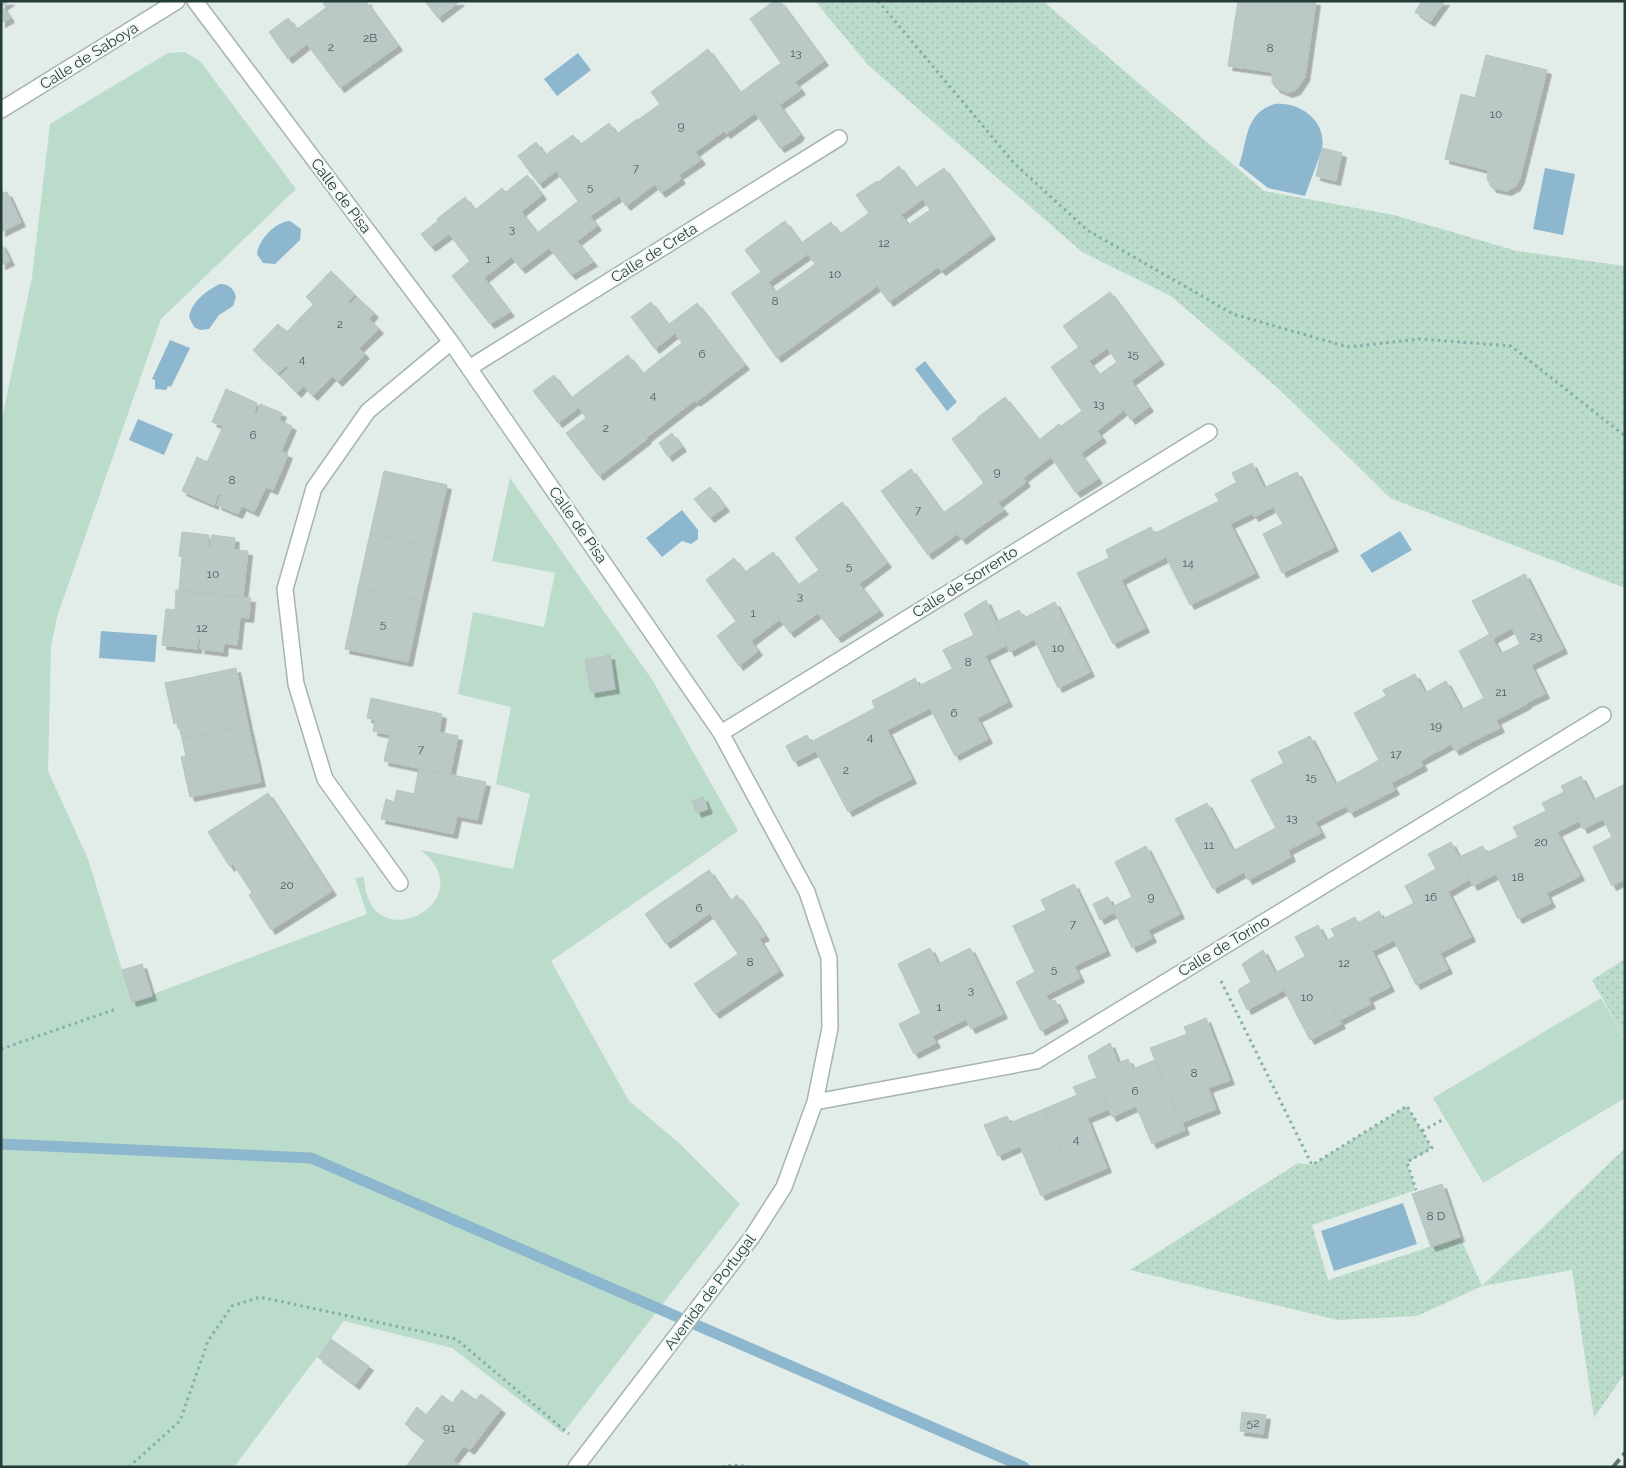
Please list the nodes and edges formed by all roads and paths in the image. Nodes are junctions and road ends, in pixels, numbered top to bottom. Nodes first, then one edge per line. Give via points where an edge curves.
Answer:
1 (195, 1) edge
2 (878, 1) edge
3 (169, 3) edge
4 (1, 110) edge
5 (840, 138) dead end
6 (451, 342) junction
7 (469, 368) junction
8 (1209, 432) dead end
9 (1625, 436) edge
10 (1603, 715) dead end
11 (721, 733) junction
12 (400, 883) dead end
13 (1208, 956) junction
14 (116, 1009) dead end
15 (1, 1049) edge
16 (815, 1102) junction
17 (1442, 1120) dead end
18 (1422, 1131) junction
19 (1416, 1190) dead end
20 (589, 1451) junction
21 (129, 1467) edge
22 (576, 1467) edge
23 (722, 1467) edge
24 (751, 1467) edge

1 - 6 street, Calle de Pisa
2 - 9 path via 1014,163 1087,230 1233,314 1348,347 1420,339 1511,346
3 - 4 street, Calle de Saboya
5 - 7 street, Calle de Creta
6 - 7 street, Calle de Pisa
6 - 12 street via 368,411 314,488 285,589 296,684 325,778
7 - 11 street, Calle de Pisa
8 - 11 street, Calle de Sorrento
10 - 13 street, Calle de Torino
11 - 16 street, Calle de Pisa via 807,892 829,958 830,1028
13 - 16 street, Calle de Torino via 1036,1061
13 - 18 path via 1312,1165 1407,1106
14 - 15 path
16 - 20 street, Avenida de Portugal via 784,1187 752,1237
17 - 18 path
18 - 19 path via 1432,1148 1407,1162
20 - 21 path via 456,1339 260,1297 232,1306 208,1341 180,1422
20 - 22 street, Avenida de Portugal
23 - 24 path

